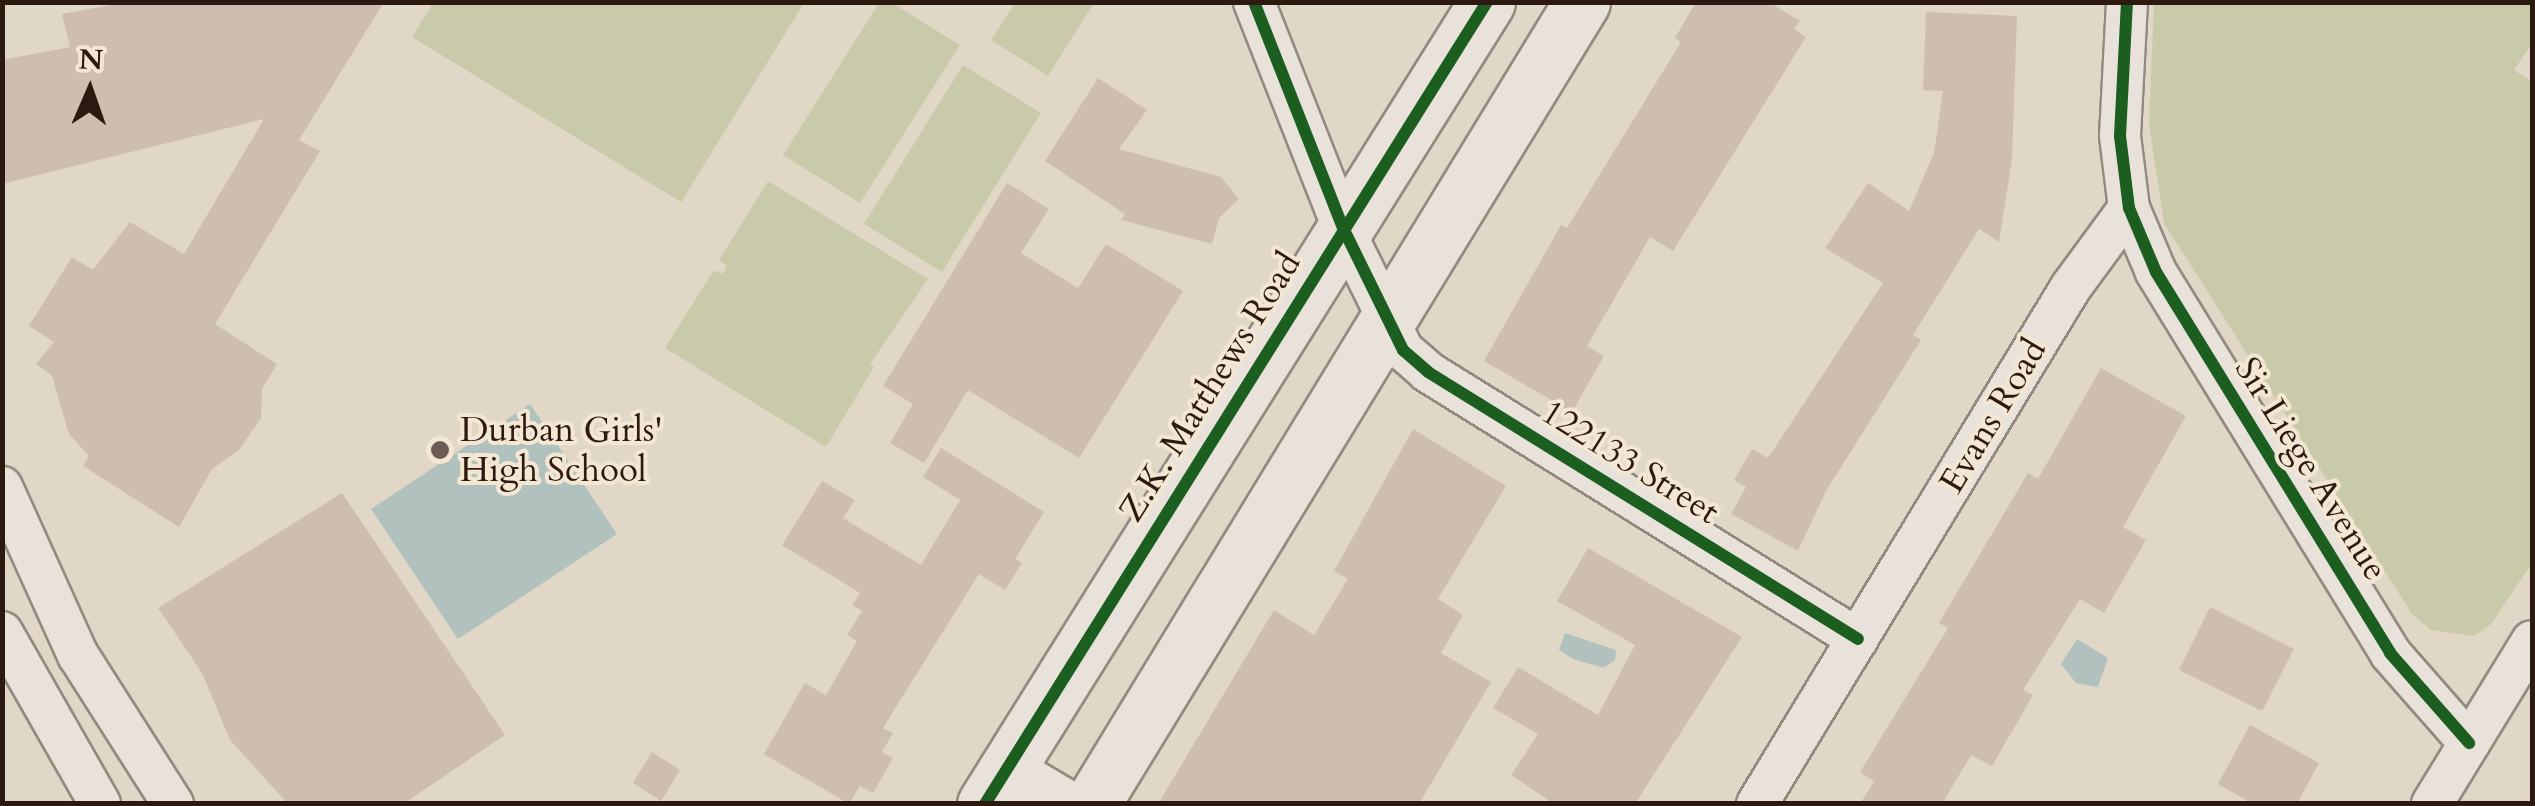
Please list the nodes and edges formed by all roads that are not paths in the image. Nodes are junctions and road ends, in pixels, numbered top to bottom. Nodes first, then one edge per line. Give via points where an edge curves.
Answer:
1 (1254, 2) edge
2 (1487, 2) edge
3 (1582, 2) edge
4 (2127, 2) edge
5 (2129, 208) junction
6 (1344, 230) junction
7 (1386, 320) junction
8 (2, 488) edge
9 (2, 632) edge
10 (1858, 639) junction
11 (2532, 641) edge
12 (78, 655) junction
13 (29, 685) junction
14 (2469, 743) junction
15 (995, 788) edge
16 (100, 804) edge
17 (173, 804) edge
18 (1059, 804) edge
19 (1092, 804) edge
20 (1757, 804) edge
21 (2432, 804) edge

1 - 6 street, 122133 Street
2 - 6 street, Z.K. Matthews Road
3 - 7 street
4 - 5 street via 2120,136
5 - 10 street, Evans Road via 2071,287
5 - 14 street, Sir Liege Avenue via 2156,272 2390,653
6 - 7 street, 122133 Street
6 - 15 street, Z.K. Matthews Road
7 - 10 street, 122133 Street via 1403,350 1428,372
7 - 19 street
8 - 12 street
9 - 13 street
10 - 20 street, Evans Road
11 - 14 street
12 - 13 street
12 - 17 street
13 - 16 street
14 - 21 street
15 - 18 street

